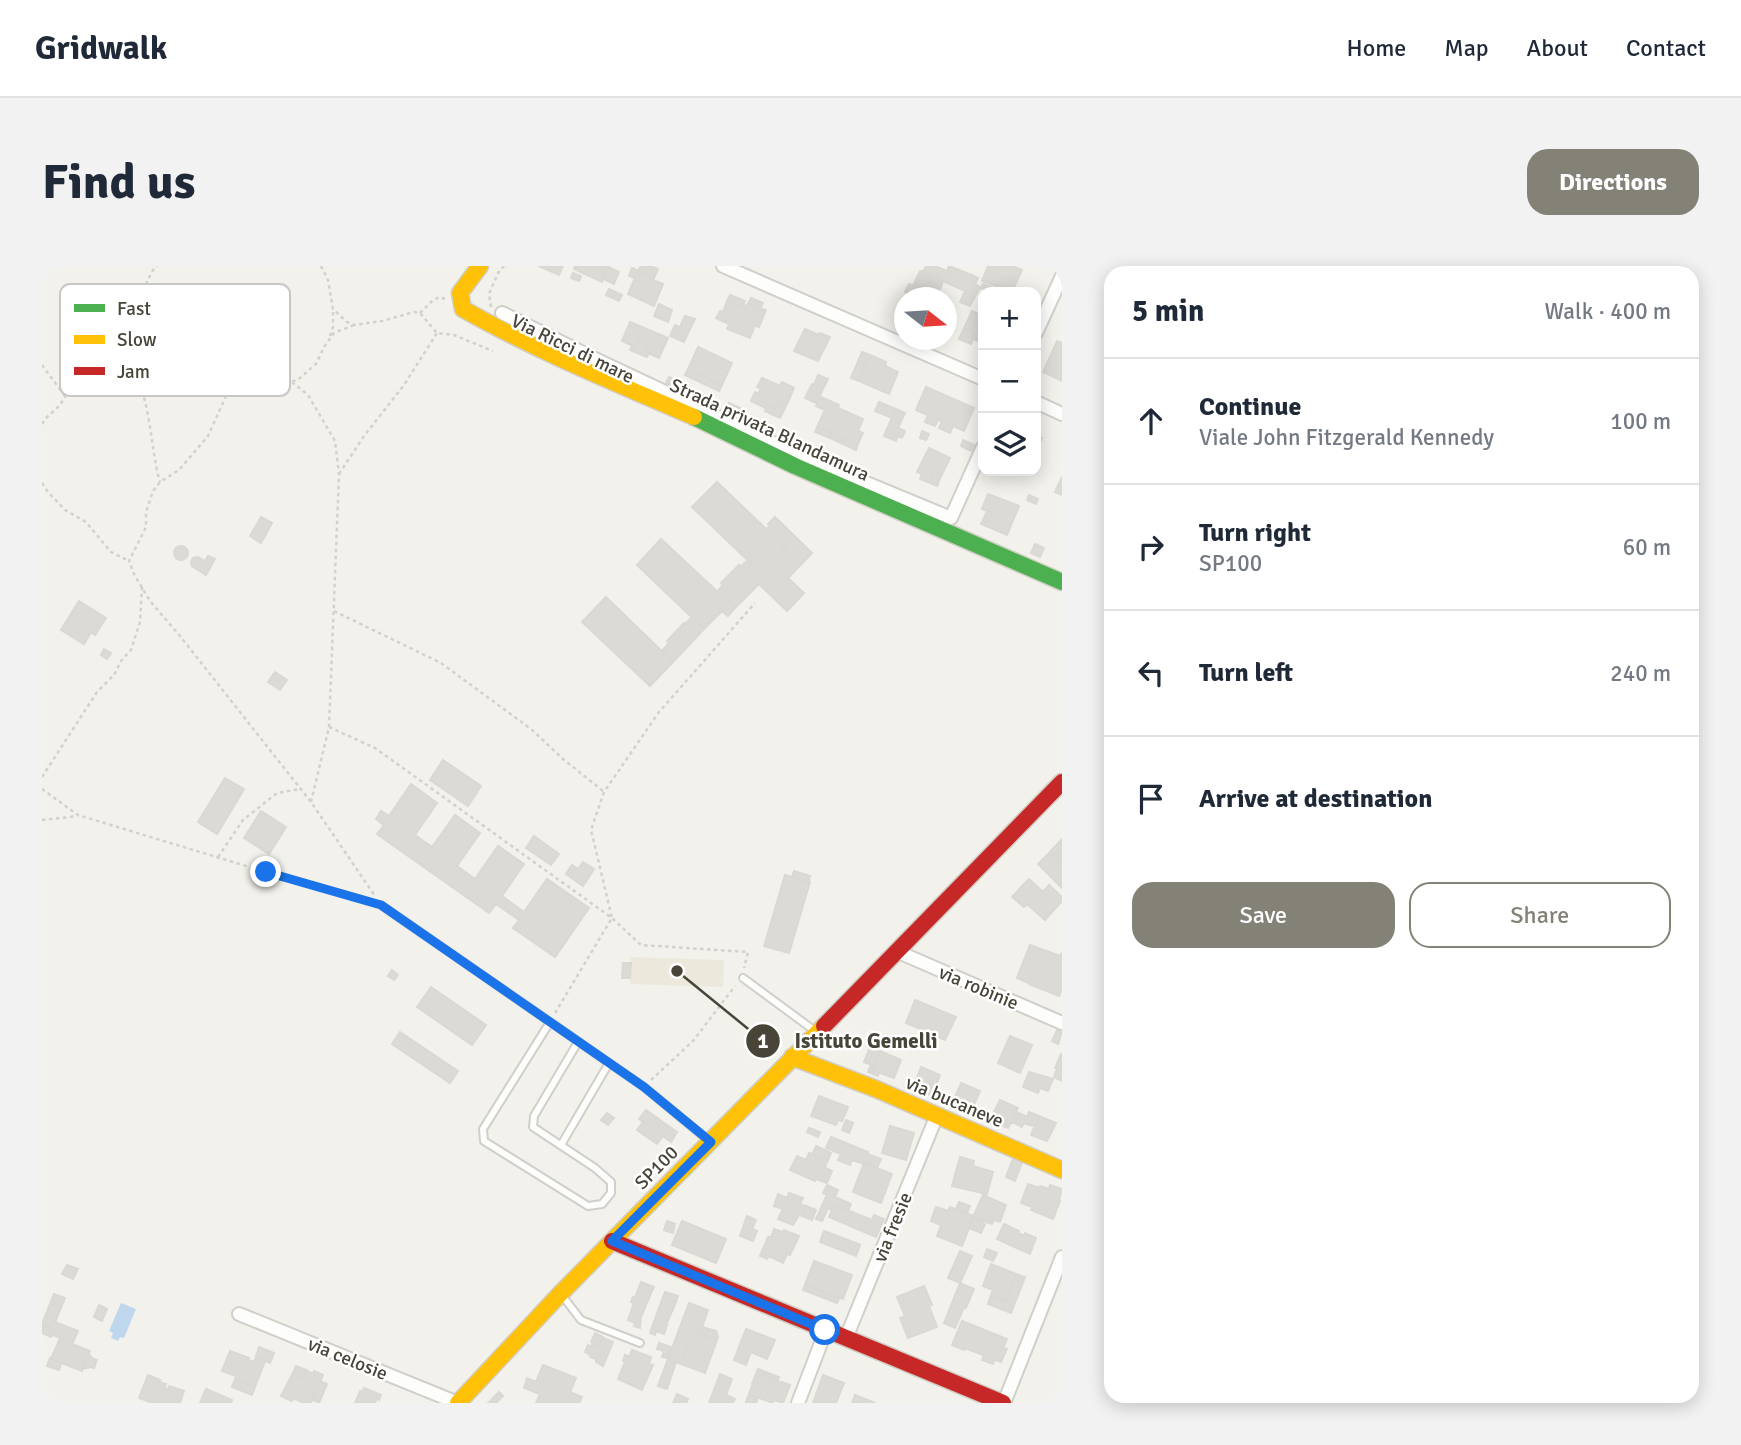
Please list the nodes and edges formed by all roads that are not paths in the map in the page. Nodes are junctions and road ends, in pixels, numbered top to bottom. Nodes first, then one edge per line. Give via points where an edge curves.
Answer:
1 (480, 266) edge
2 (723, 266) edge
3 (1062, 276) edge
4 (502, 313) road end
5 (1041, 322) edge
6 (978, 377) edge
7 (1041, 404) edge
8 (1062, 414) edge
9 (703, 415) junction
10 (978, 458) edge
11 (798, 461) junction
12 (1062, 582) edge
13 (1061, 786) edge
14 (381, 905) road end
15 (896, 951) junction
16 (743, 978) road end
17 (550, 1022) junction
18 (1062, 1023) edge
19 (817, 1032) junction
20 (578, 1042) junction
21 (792, 1057) junction
22 (609, 1062) junction
23 (937, 1115) junction
24 (711, 1142) junction
25 (561, 1145) junction
26 (1062, 1170) edge
27 (612, 1241) junction
28 (1062, 1257) edge
29 (560, 1294) junction
30 (239, 1314) dead end
31 (825, 1330) junction
32 (846, 1338) junction
33 (640, 1343) dead end
34 (458, 1403) edge
35 (798, 1403) edge
36 (1003, 1403) edge

1 - 9 street, Strada privata Blandamura via 460,293 463,309 594,373
2 - 6 street
3 - 5 street
4 - 9 street, Via Ricci di mare
7 - 8 street
9 - 11 street, Strada privata Blandamura
10 - 11 street via 951,518
11 - 12 street, Strada privata Blandamura
13 - 15 street, SP100 / SP100
14 - 17 lane
15 - 18 street, via robinie
15 - 19 street, SP100 / SP100
16 - 19 lane
17 - 20 lane
17 - 25 lane via 483,1129 484,1140 588,1206 603,1204 611,1193 611,1182
19 - 21 street, SP100 / SP100
20 - 22 lane
20 - 25 lane via 534,1116 533,1126
21 - 23 street, via bucaneve
21 - 24 street, SP100 / SP100
22 - 24 lane
22 - 25 lane
23 - 26 street, via bucaneve
23 - 32 street, via fresie
24 - 27 street, SP100 / SP100
27 - 29 street, SP100 / SP100
27 - 31 street
28 - 36 street
29 - 33 lane via 581,1320
29 - 34 street, SP100 / SP100
30 - 34 street, via celosie
31 - 32 street
31 - 35 street
32 - 36 street

